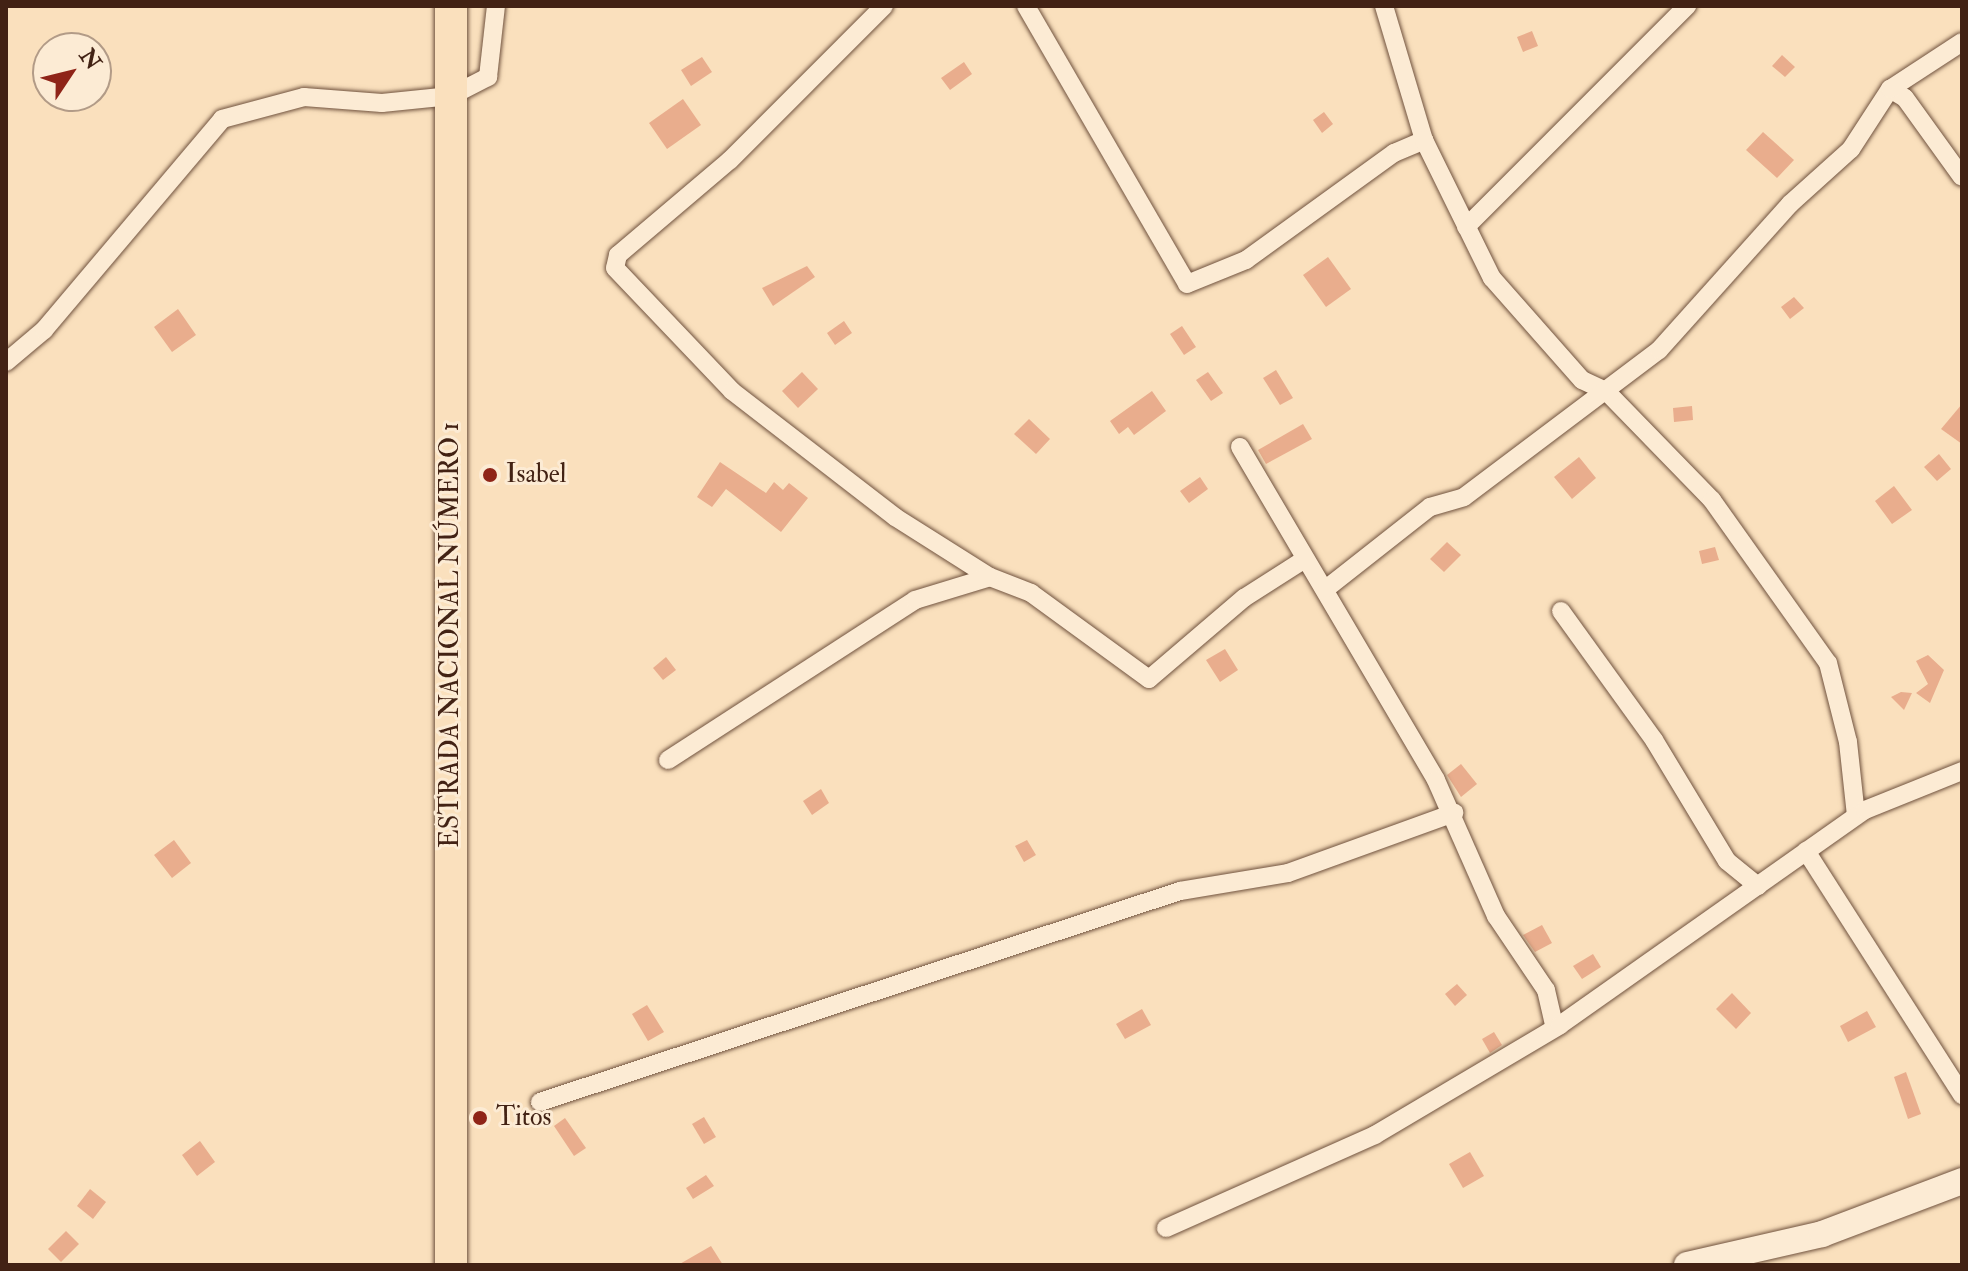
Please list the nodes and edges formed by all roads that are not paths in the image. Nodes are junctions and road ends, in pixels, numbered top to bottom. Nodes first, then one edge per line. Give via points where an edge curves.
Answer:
1 (451, 6) edge
2 (496, 6) edge
3 (884, 6) edge
4 (1026, 6) edge
5 (1384, 6) edge
6 (1687, 6) edge
7 (1962, 42) edge
8 (1890, 89) junction
9 (451, 96) junction
10 (1424, 140) junction
11 (1962, 177) edge
12 (1466, 227) junction
13 (6, 362) edge
14 (1606, 391) junction
15 (1240, 447) dead end
16 (1305, 559) junction
17 (990, 577) junction
18 (1327, 588) junction
19 (1561, 611) dead end
20 (668, 760) dead end
21 (1962, 771) edge
22 (1855, 794) junction
23 (1874, 805) junction
24 (1454, 813) junction
25 (1856, 816) junction
26 (1806, 851) junction
27 (1758, 886) junction
28 (1546, 990) junction
29 (1591, 998) junction
30 (1555, 1028) junction
31 (1962, 1095) edge
32 (540, 1102) dead end
33 (1962, 1181) edge
34 (1166, 1228) dead end
35 (451, 1265) edge
36 (1687, 1265) edge

1 - 9 highway, ESTRADA NACIONAL NÚMERO 1
2 - 9 street via 488,77
3 - 17 street via 730,160 618,255 615,268 732,391 895,517
4 - 10 street via 1187,284 1246,260 1394,153
5 - 10 street
6 - 12 street
7 - 8 street
8 - 11 street via 1905,98
8 - 14 street via 1840,163 1790,204 1659,350
9 - 13 street via 395,103 304,97 231,113 192,148 44,330
9 - 35 highway, ESTRADA NACIONAL NÚMERO 1
10 - 12 street
12 - 14 street via 1492,278 1527,321 1582,380
14 - 18 street via 1464,497 1430,507
14 - 22 street via 1712,500 1828,663
15 - 16 street
16 - 17 street via 1244,598 1149,679 1031,593
16 - 18 street
17 - 20 street via 915,600
18 - 24 street
19 - 27 street via 1727,861
21 - 23 street
22 - 23 street
22 - 25 street
23 - 25 street
24 - 28 street via 1496,916
24 - 32 street via 1288,873 1180,891
25 - 26 street
26 - 27 street
26 - 31 street
27 - 29 street
28 - 29 street
28 - 30 street
29 - 30 street
30 - 34 street via 1375,1135
33 - 36 street via 1822,1234

